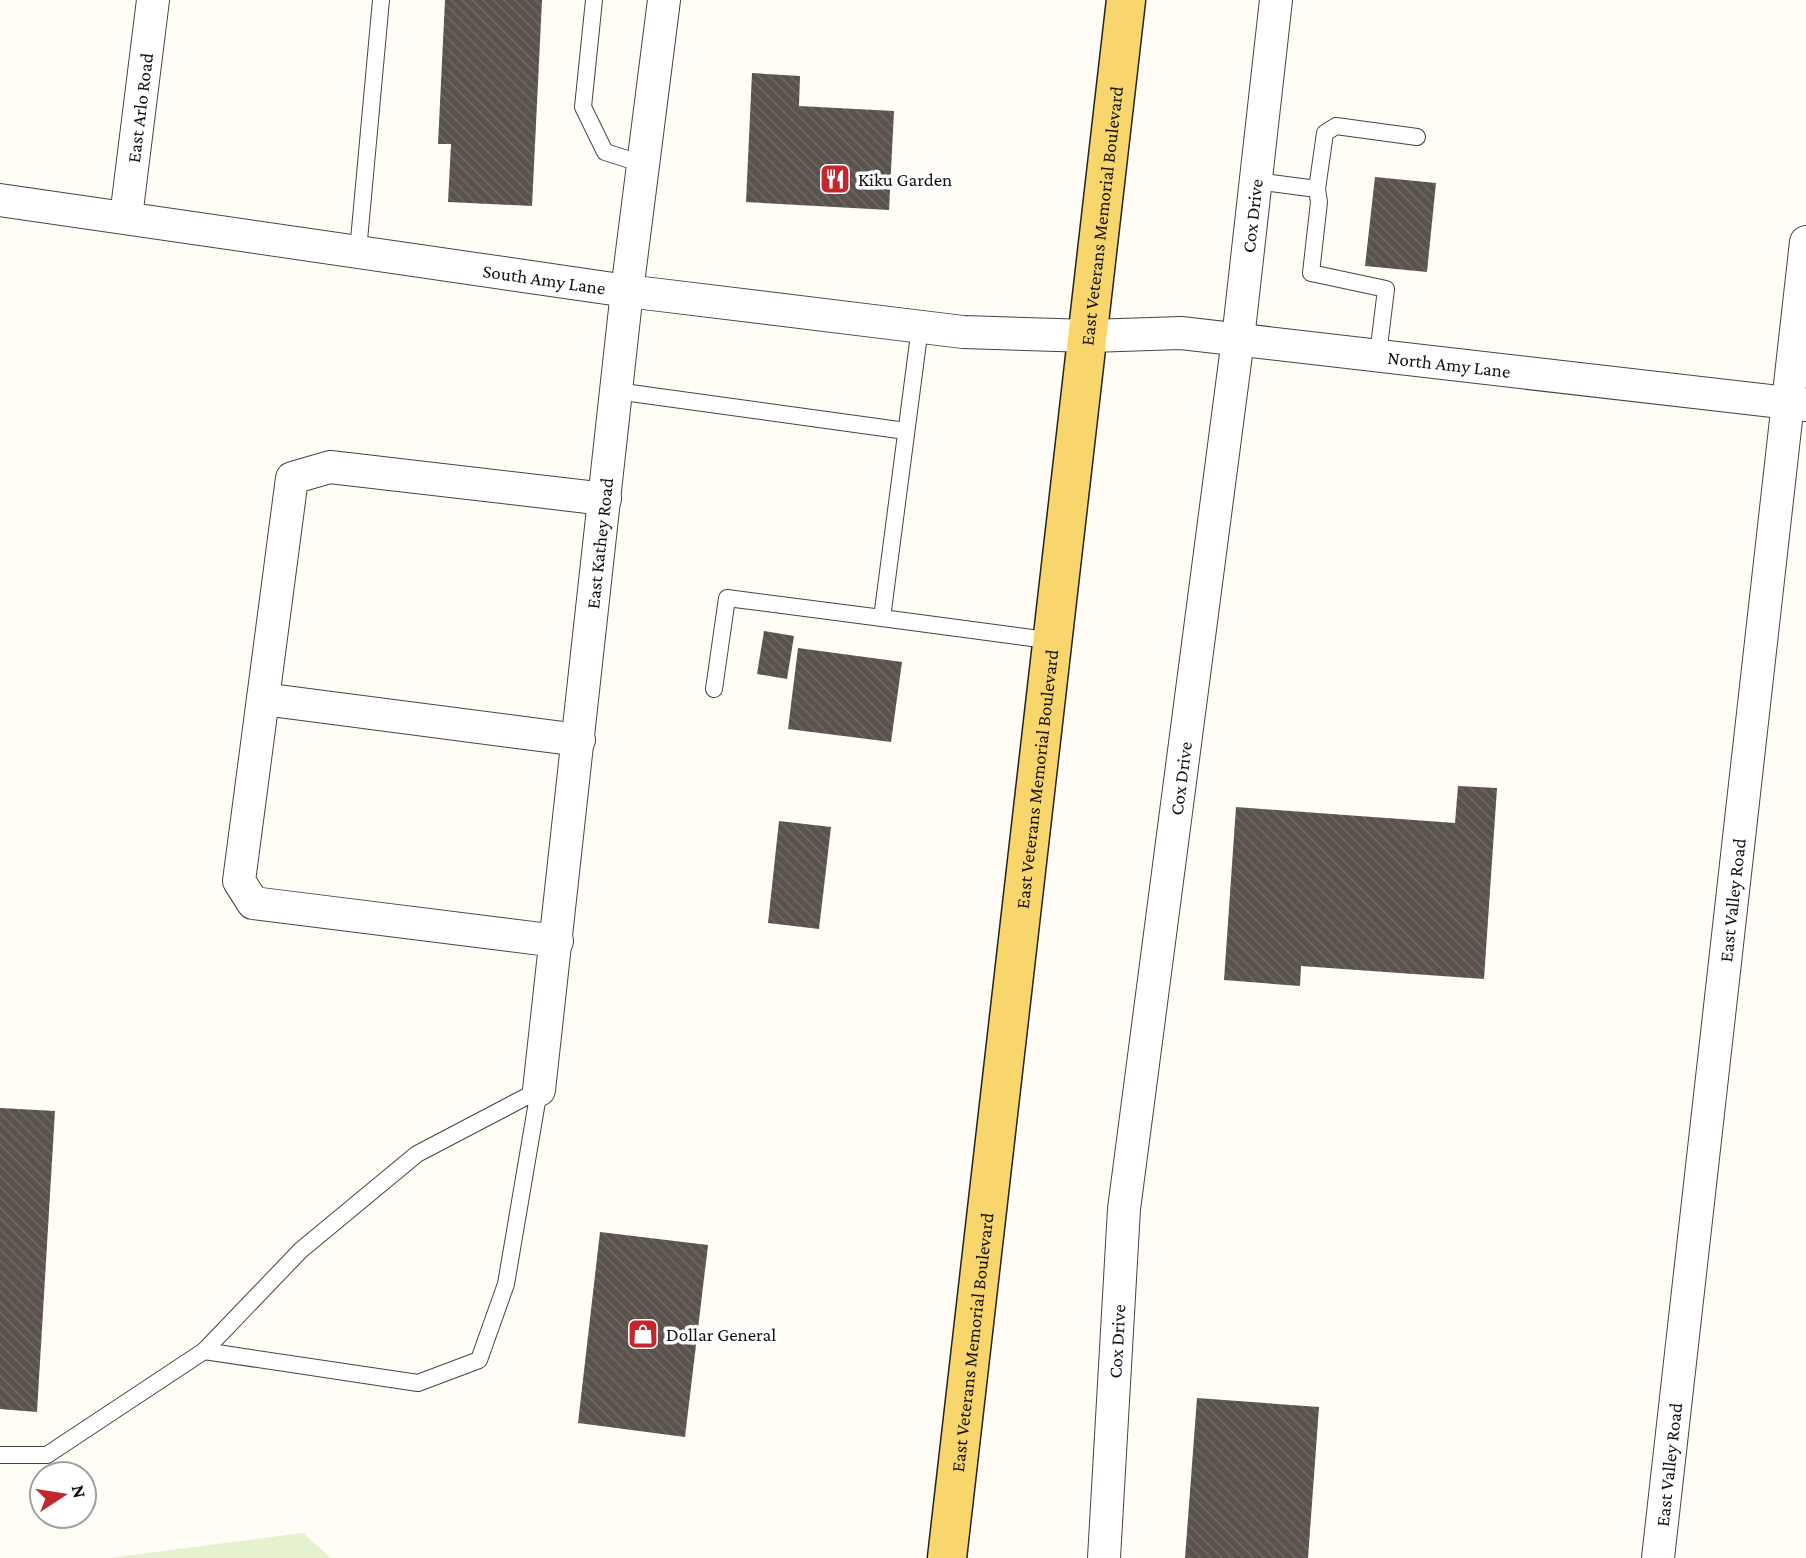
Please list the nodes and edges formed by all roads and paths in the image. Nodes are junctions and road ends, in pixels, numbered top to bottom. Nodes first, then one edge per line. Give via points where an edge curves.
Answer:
1 (153, 0) edge
2 (381, 0) edge
3 (594, 0) edge
4 (664, 0) edge
5 (1126, 0) edge
6 (1276, 0) edge
7 (1417, 137) dead end
8 (643, 164) junction
9 (1256, 181) junction
10 (1317, 189) junction
11 (0, 200) edge
12 (126, 216) junction
13 (1806, 242) edge
14 (358, 251) junction
15 (627, 291) junction
16 (920, 327) junction
17 (1090, 335) junction
18 (1238, 339) junction
19 (1378, 355) junction
20 (617, 391) junction
21 (1797, 404) edge
22 (906, 430) junction
23 (605, 499) junction
24 (882, 618) junction
25 (1054, 641) junction
26 (714, 689) dead end
27 (263, 699) junction
28 (579, 740) junction
29 (557, 941) junction
30 (539, 1090) junction
31 (204, 1351) junction
32 (0, 1455) edge
33 (947, 1558) edge
34 (1104, 1558) edge
35 (1658, 1558) edge

1 - 12 street, East Arlo Road
2 - 14 lane
3 - 8 lane via 583,107 605,152
4 - 8 street, East Kathey Road
5 - 17 main road, East Veterans Memorial Boulevard
6 - 9 street, Cox Drive
7 - 10 lane via 1336,126 1325,132
8 - 15 street, East Kathey Road
9 - 10 lane
9 - 18 street, Cox Drive
10 - 19 lane via 1311,273 1387,289
11 - 12 street, South Amy Lane
12 - 14 street, South Amy Lane
13 - 21 street, East Valley Road
14 - 15 street, South Amy Lane
15 - 16 street, South Amy Lane
15 - 20 street, East Kathey Road
16 - 17 street, South Amy Lane
16 - 22 lane
17 - 18 street, North Amy Lane via 1181,333
17 - 25 main road, East Veterans Memorial Boulevard
18 - 19 street, North Amy Lane
18 - 34 street, Cox Drive via 1124,1209
19 - 21 street, North Amy Lane
20 - 22 lane
20 - 23 street, East Kathey Road
21 - 35 street, East Valley Road
22 - 24 lane
23 - 27 street via 330,467 292,478
23 - 28 street, East Kathey Road
24 - 25 lane
24 - 26 lane via 727,598
25 - 33 main road, East Veterans Memorial Boulevard
27 - 28 street
27 - 29 street via 239,881 253,903
28 - 29 street, East Kathey Road
29 - 30 street, East Kathey Road
30 - 31 lane via 416,1154 301,1250
30 - 31 lane via 506,1284 479,1360 418,1383
31 - 32 lane via 47,1455

